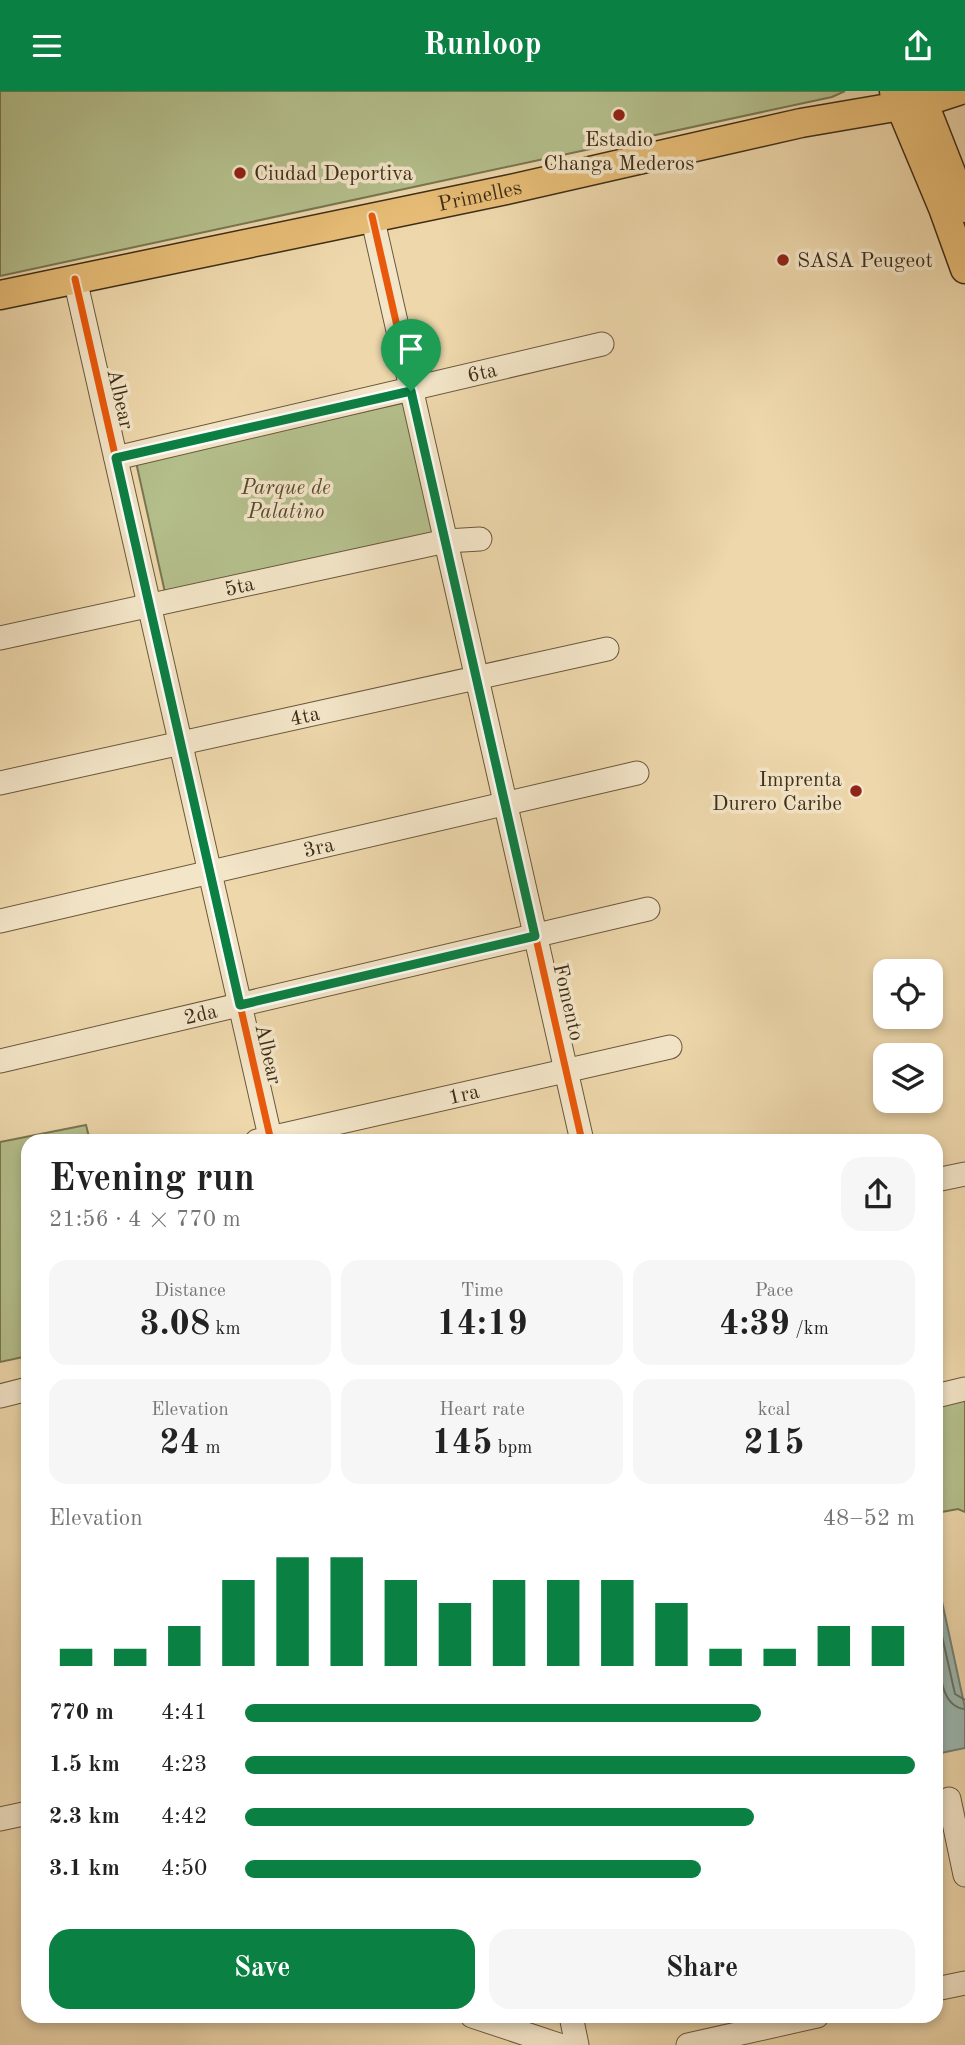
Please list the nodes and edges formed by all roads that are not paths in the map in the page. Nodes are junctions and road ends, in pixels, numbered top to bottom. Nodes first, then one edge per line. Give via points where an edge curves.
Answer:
1 (958, 91) edge
2 (909, 97) edge
3 (965, 208) edge
4 (372, 216) junction
5 (965, 269) edge
6 (75, 279) junction
7 (0, 295) edge
8 (602, 344) dead end
9 (411, 391) junction
10 (116, 458) junction
11 (480, 539) dead end
12 (446, 541) junction
13 (150, 606) junction
14 (0, 638) edge
15 (607, 649) dead end
16 (477, 678) junction
17 (181, 743) junction
18 (637, 773) dead end
19 (0, 783) edge
20 (505, 803) junction
21 (210, 872) junction
22 (648, 909) dead end
23 (0, 921) edge
24 (535, 936) junction
25 (240, 1005) junction
26 (670, 1047) dead end
27 (0, 1061) edge
28 (566, 1070) junction
29 (264, 1134) edge
30 (291, 1134) edge
31 (580, 1134) edge
32 (965, 1174) edge
33 (943, 1179) edge
34 (965, 1389) edge
35 (21, 1391) edge
36 (943, 1394) edge
37 (0, 1396) edge
38 (950, 1799) edge
39 (21, 1814) edge
40 (0, 1819) edge
41 (965, 1875) edge
42 (965, 1983) edge
43 (943, 1988) edge
44 (493, 2023) edge
45 (572, 2023) edge
46 (784, 2028) edge
47 (559, 2045) edge
48 (577, 2045) edge
49 (688, 2045) edge

1 - 2 main road, Primelles
2 - 3 main road
2 - 4 main road, Primelles
2 - 5 main road
4 - 6 main road, Primelles
4 - 9 street, Fomento
6 - 7 main road, Primelles
6 - 10 street, Albear
8 - 9 street, 6ta
9 - 10 street, 6ta
9 - 12 street, Fomento
10 - 13 street, Albear
11 - 12 street, 5ta
12 - 13 street, 5ta
12 - 16 street, Fomento
13 - 14 street, 5ta
13 - 17 street, Albear
15 - 16 street, 4ta
16 - 17 street, 4ta
16 - 20 street, Fomento
17 - 19 street, 4ta
17 - 21 street, Albear
18 - 20 street, 3ra
20 - 21 street, 3ra
20 - 24 street, Fomento
21 - 23 street, 3ra
21 - 25 street, Albear
22 - 24 street, 2da
24 - 25 street, 2da
24 - 28 street, Fomento
25 - 27 street, 2da
25 - 29 street, Albear
26 - 28 street, 1ra
28 - 30 street, 1ra
28 - 31 street, Fomento
32 - 33 street
34 - 36 street
35 - 37 street
38 - 41 street
39 - 40 street
42 - 43 street
44 - 47 street
45 - 48 street
46 - 49 street

